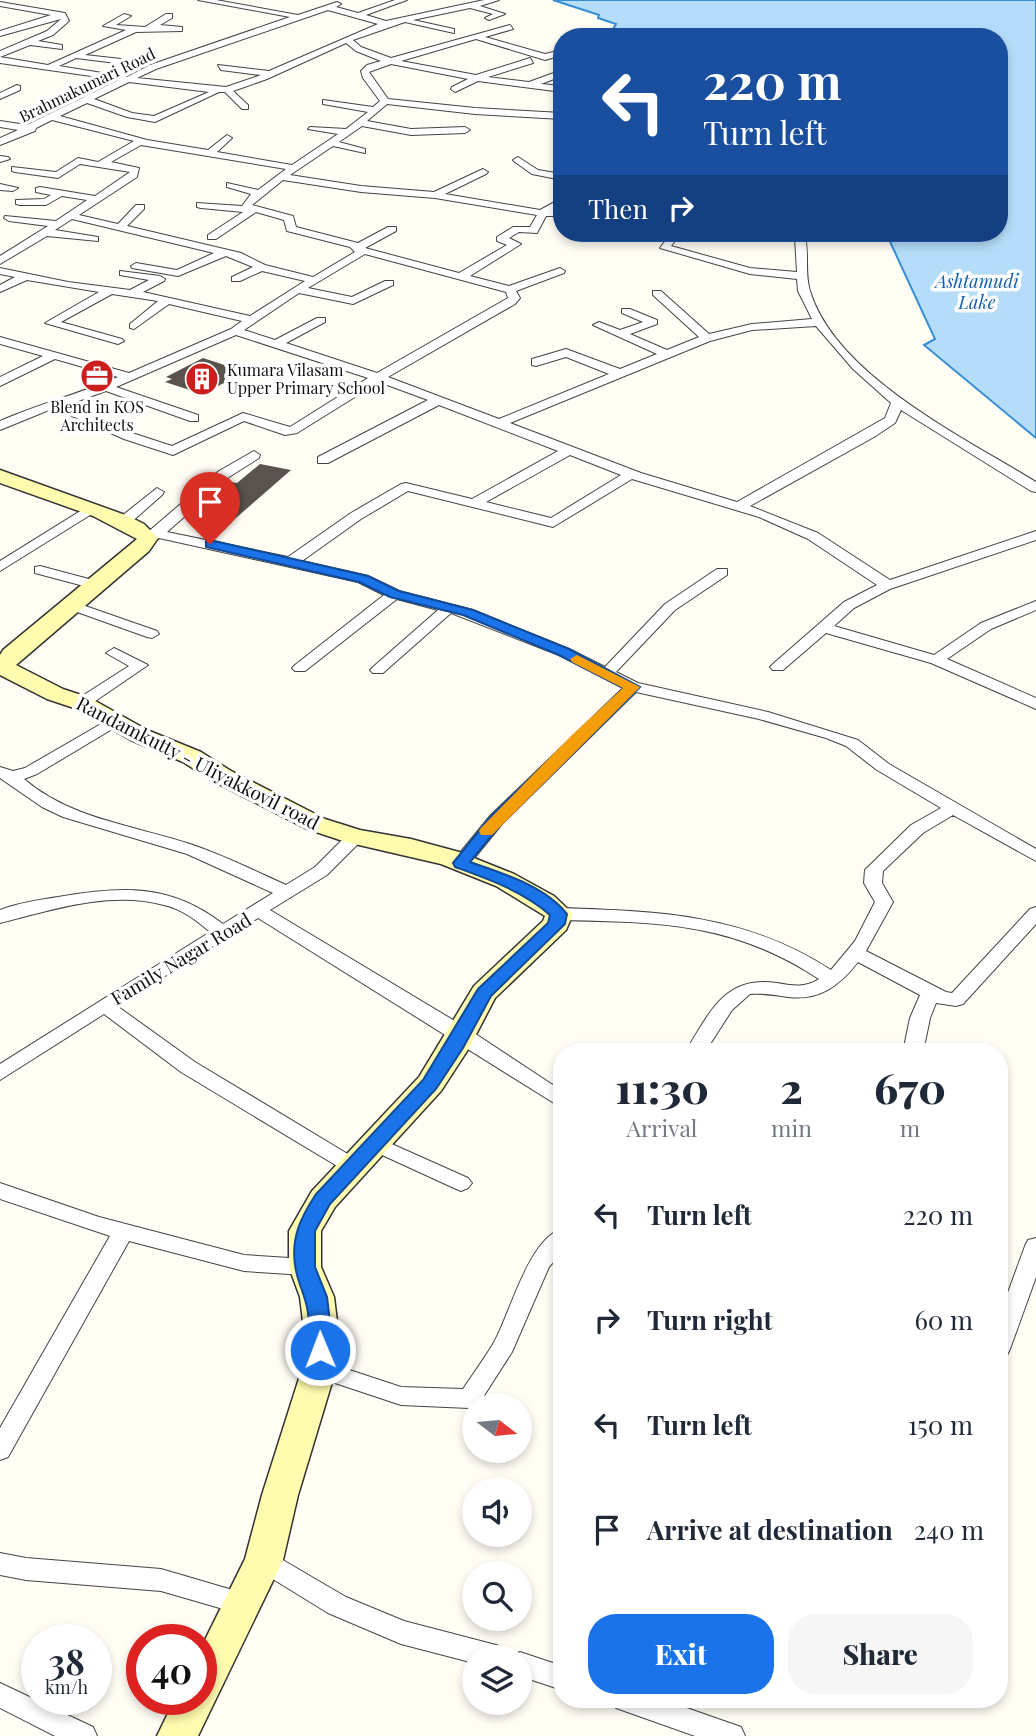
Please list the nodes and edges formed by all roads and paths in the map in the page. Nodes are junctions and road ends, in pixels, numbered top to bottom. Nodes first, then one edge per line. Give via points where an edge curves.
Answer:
1 (202, 0) edge
2 (346, 0) edge
3 (403, 0) edge
4 (495, 0) edge
5 (0, 4) edge
6 (470, 5) junction
7 (327, 8) junction
8 (62, 15) junction
9 (358, 15) junction
10 (127, 16) dead end
11 (169, 16) dead end
12 (298, 16) junction
13 (489, 18) dead end
14 (402, 20) junction
15 (385, 24) junction
16 (151, 27) junction
17 (510, 27) dead end
18 (135, 29) junction
19 (179, 29) dead end
20 (451, 31) dead end
21 (0, 34) edge
22 (478, 37) junction
23 (347, 39) junction
24 (29, 41) junction
25 (59, 47) dead end
26 (0, 54) edge
27 (74, 55) junction
28 (553, 55) edge
29 (0, 60) edge
30 (530, 61) dead end
31 (16, 62) junction
32 (121, 62) dead end
33 (389, 62) junction
34 (221, 67) dead end
35 (48, 68) junction
36 (0, 70) edge
37 (270, 74) junction
38 (553, 76) edge
39 (479, 77) junction
40 (126, 79) junction
41 (531, 85) junction
42 (17, 88) dead end
43 (553, 88) edge
44 (455, 89) dead end
45 (223, 90) junction
46 (502, 92) dead end
47 (0, 96) edge
48 (553, 99) edge
49 (87, 100) junction
50 (326, 102) dead end
51 (385, 102) junction
52 (245, 107) dead end
53 (375, 110) junction
54 (553, 115) edge
55 (52, 117) junction
56 (361, 122) junction
57 (1, 124) edge
58 (32, 129) junction
59 (313, 129) dead end
60 (465, 130) dead end
61 (348, 132) junction
62 (227, 138) dead end
63 (0, 142) edge
64 (142, 142) junction
65 (331, 143) junction
66 (362, 151) dead end
67 (208, 155) junction
68 (518, 160) dead end
69 (105, 166) junction
70 (294, 168) junction
71 (15, 169) dead end
72 (483, 172) dead end
73 (553, 175) edge
74 (282, 177) junction
75 (230, 185) dead end
76 (0, 187) edge
77 (13, 188) dead end
78 (40, 190) dead end
79 (60, 193) junction
80 (259, 193) junction
81 (435, 195) junction
82 (214, 196) dead end
83 (97, 199) junction
84 (20, 202) dead end
85 (201, 205) dead end
86 (250, 207) junction
87 (553, 207) edge
88 (140, 208) dead end
89 (543, 213) junction
90 (553, 214) edge
91 (71, 216) junction
92 (9, 218) dead end
93 (57, 224) junction
94 (121, 227) junction
95 (392, 229) dead end
96 (43, 232) junction
97 (212, 237) dead end
98 (94, 239) dead end
99 (669, 242) edge
100 (801, 242) edge
101 (360, 248) junction
102 (225, 251) junction
103 (0, 261) edge
104 (136, 266) dead end
105 (261, 267) junction
106 (0, 271) edge
107 (560, 271) dead end
108 (124, 273) dead end
109 (26, 276) junction
110 (462, 276) junction
111 (802, 276) junction
112 (236, 279) dead end
113 (313, 280) junction
114 (389, 283) dead end
115 (0, 289) edge
116 (297, 289) junction
117 (510, 290) junction
118 (110, 291) junction
119 (132, 293) junction
120 (657, 293) dead end
121 (168, 299) junction
122 (626, 311) dead end
123 (252, 320) junction
124 (321, 320) dead end
125 (819, 322) junction
126 (599, 325) dead end
127 (134, 326) dead end
128 (662, 330) dead end
129 (235, 331) junction
130 (620, 334) junction
131 (706, 338) junction
132 (0, 340) edge
133 (635, 340) junction
134 (118, 341) dead end
135 (274, 345) junction
136 (667, 354) junction
137 (52, 356) junction
138 (536, 362) dead end
139 (619, 373) junction
140 (128, 376) junction
141 (378, 377) junction
142 (0, 382) edge
143 (105, 387) junction
144 (438, 400) junction
145 (897, 402) junction
146 (55, 404) junction
147 (194, 418) dead end
148 (500, 423) junction
149 (0, 426) edge
150 (569, 450) junction
151 (254, 454) dead end
152 (323, 460) dead end
153 (631, 474) junction
154 (0, 476) edge
155 (1036, 488) edge
156 (157, 492) dead end
157 (473, 504) junction
158 (739, 506) junction
159 (90, 509) junction
160 (123, 522) junction
161 (1036, 535) edge
162 (152, 536) junction
163 (291, 562) junction
164 (0, 567) edge
165 (40, 570) dead end
166 (722, 572) dead end
167 (887, 584) junction
168 (94, 585) junction
169 (394, 594) junction
170 (71, 605) junction
171 (1036, 605) edge
172 (449, 607) junction
173 (823, 626) junction
174 (152, 634) dead end
175 (114, 653) dead end
176 (936, 660) junction
177 (778, 667) dead end
178 (1, 668) edge
179 (300, 668) dead end
180 (378, 670) dead end
181 (606, 674) junction
182 (633, 687) junction
183 (82, 703) junction
184 (1036, 704) edge
185 (113, 722) junction
186 (6, 775) edge
187 (953, 808) junction
188 (355, 837) junction
189 (1036, 856) edge
190 (461, 863) junction
191 (288, 893) junction
192 (259, 911) junction
193 (1036, 913) edge
194 (559, 914) junction
195 (0, 917) edge
196 (224, 933) junction
197 (855, 953) junction
198 (833, 980) junction
199 (931, 992) junction
200 (104, 1006) junction
201 (461, 1034) junction
202 (701, 1043) edge
203 (916, 1043) edge
204 (0, 1073) edge
205 (553, 1095) edge
206 (376, 1144) junction
207 (354, 1167) junction
208 (461, 1183) dead end
209 (0, 1191) edge
210 (123, 1232) junction
211 (1036, 1246) edge
212 (553, 1248) edge
213 (305, 1267) junction
214 (1008, 1324) edge
215 (319, 1369) junction
216 (0, 1450) edge
217 (264, 1560) junction
218 (0, 1564) edge
219 (244, 1604) junction
220 (462, 1648) edge
221 (217, 1658) edge
222 (532, 1668) edge
223 (553, 1675) edge
224 (0, 1695) edge
225 (671, 1708) edge
226 (188, 1715) edge
227 (83, 1736) edge
228 (177, 1736) edge
229 (731, 1736) edge

1 - 12 street
2 - 7 street, Brahmakumari Road
3 - 9 street
4 - 6 street
5 - 8 street
6 - 13 street via 501,14
6 - 14 street
7 - 9 street
7 - 12 street, Brahmakumari Road
8 - 21 street
8 - 24 street via 66,19 50,33
9 - 15 street
10 - 18 street via 107,26
11 - 16 street
12 - 40 street, Brahmakumari Road
14 - 15 street
14 - 20 street
15 - 23 street
16 - 18 street
16 - 19 street
17 - 22 street
18 - 27 street
22 - 28 street via 545,57
22 - 33 street
23 - 33 street via 356,50
23 - 37 street
24 - 25 street
24 - 26 street
27 - 32 street
27 - 35 street
29 - 31 street
30 - 39 street
31 - 35 street
31 - 36 street
33 - 39 street
33 - 51 street via 365,71
34 - 37 street
35 - 40 street
37 - 45 street
38 - 41 street
39 - 41 street
39 - 44 street
40 - 45 street
40 - 49 street, Brahmakumari Road
41 - 43 street
42 - 47 street
45 - 49 street via 155,118
45 - 52 street
46 - 48 street
49 - 55 street, Brahmakumari Road
50 - 53 street
51 - 53 street
51 - 54 street
53 - 56 street
55 - 58 street, Brahmakumari Road
55 - 64 street
56 - 60 street via 411,132
56 - 61 street
57 - 58 street
58 - 63 street, Brahmakumari Road
59 - 61 street
61 - 65 street
62 - 67 street
64 - 67 street
64 - 69 street via 104,161
65 - 66 street
65 - 70 street
67 - 70 street
68 - 73 street via 535,172
69 - 71 street via 78,162 58,175
69 - 83 street via 137,172
70 - 74 street
72 - 81 street
74 - 80 street
74 - 81 street via 362,190
75 - 80 street
76 - 77 street
78 - 79 street
79 - 83 street
79 - 84 street via 46,202
80 - 86 street
81 - 89 street
82 - 86 street
83 - 91 street
85 - 86 street
86 - 97 street
86 - 101 street via 289,218 290,229
87 - 89 street
88 - 94 street
89 - 90 street
89 - 110 street via 533,231 517,229 501,239 516,244
91 - 93 street
91 - 94 street
92 - 93 street
93 - 96 street
94 - 102 street
95 - 101 street
96 - 98 street
96 - 103 street
99 - 111 street via 665,248 750,271
100 - 111 street
101 - 110 street
101 - 113 street via 358,256
102 - 104 street via 178,273
102 - 105 street
105 - 112 street
105 - 113 street
106 - 109 street
107 - 117 street
108 - 119 street via 160,279
109 - 115 street
109 - 118 street
110 - 117 street
111 - 125 street
113 - 116 street
114 - 116 street via 353,301
116 - 123 street
117 - 141 street via 511,302
118 - 119 street
118 - 134 street via 51,323
119 - 121 street
120 - 131 street
121 - 123 street
121 - 127 street
122 - 130 street via 653,321
123 - 129 street
124 - 135 street
125 - 131 street via 752,327
125 - 145 street via 869,382
126 - 130 street
128 - 133 street
129 - 135 street
129 - 140 street
130 - 133 street
131 - 136 street
132 - 137 street
133 - 136 street
135 - 141 street
136 - 139 street
137 - 140 street
137 - 142 street
138 - 139 street via 566,353
139 - 148 street
140 - 143 street
141 - 144 street
141 - 146 street via 293,430 243,417 173,451
143 - 146 street
143 - 147 street
144 - 148 street
144 - 152 street
145 - 155 street
145 - 158 street via 891,421 870,435
146 - 149 street
148 - 150 street
150 - 153 street
150 - 157 street
151 - 162 street
153 - 157 street via 553,523
153 - 158 street
154 - 159 street
156 - 160 street
157 - 163 street via 406,487
158 - 167 street via 813,536
159 - 160 street
159 - 164 street
160 - 162 street
161 - 167 street
162 - 163 street
162 - 168 street, Randamkutty - Uliyakkovil road
163 - 169 street via 363,579
165 - 168 street
166 - 181 street via 670,607
167 - 173 street
168 - 170 street, Randamkutty - Uliyakkovil road
169 - 172 street
169 - 179 street
170 - 174 street
170 - 178 street, Randamkutty - Uliyakkovil road via 11,654
171 - 176 street via 986,626
172 - 180 street
172 - 181 street via 544,643
173 - 176 street
173 - 177 street
175 - 183 street via 140,665
176 - 184 street
178 - 183 street, Randamkutty - Uliyakkovil road
181 - 182 street
182 - 187 street via 832,735
182 - 190 street via 496,820
183 - 185 street, Randamkutty - Uliyakkovil road
185 - 186 street via 31,771
185 - 188 street, Randamkutty - Uliyakkovil road via 192,757 316,824
186 - 191 street via 28,794 94,822 218,859
187 - 189 street
187 - 197 street via 917,829 874,870 873,883 884,902
188 - 190 street, Randamkutty - Uliyakkovil road via 411,847
188 - 191 street, Family Nagar Road via 321,871
190 - 194 street, Randamkutty - Uliyakkovil road via 505,880
191 - 192 street, Family Nagar Road
192 - 196 street, Family Nagar Road
192 - 201 street
193 - 199 street via 956,1000
194 - 198 street via 717,924 791,954
194 - 201 street via 556,924 484,993
195 - 196 street via 104,897 141,896 188,907
196 - 200 street, Family Nagar Road
197 - 198 street
197 - 199 street
198 - 202 street via 806,992 748,988 736,994
199 - 203 street
200 - 204 street, Family Nagar Road
200 - 207 street via 188,1067
201 - 205 street
201 - 206 street via 430,1084
206 - 207 street
206 - 208 street
207 - 213 street via 312,1216 305,1231
209 - 210 street
210 - 213 street via 244,1263
210 - 216 street
211 - 214 street
212 - 215 street via 540,1263 504,1346 469,1399 401,1396
213 - 215 street via 317,1297
215 - 217 street
217 - 219 street
217 - 220 street via 350,1611 401,1632
218 - 219 street via 161,1580
219 - 221 street
222 - 223 street
224 - 227 street
225 - 229 street
226 - 228 street

